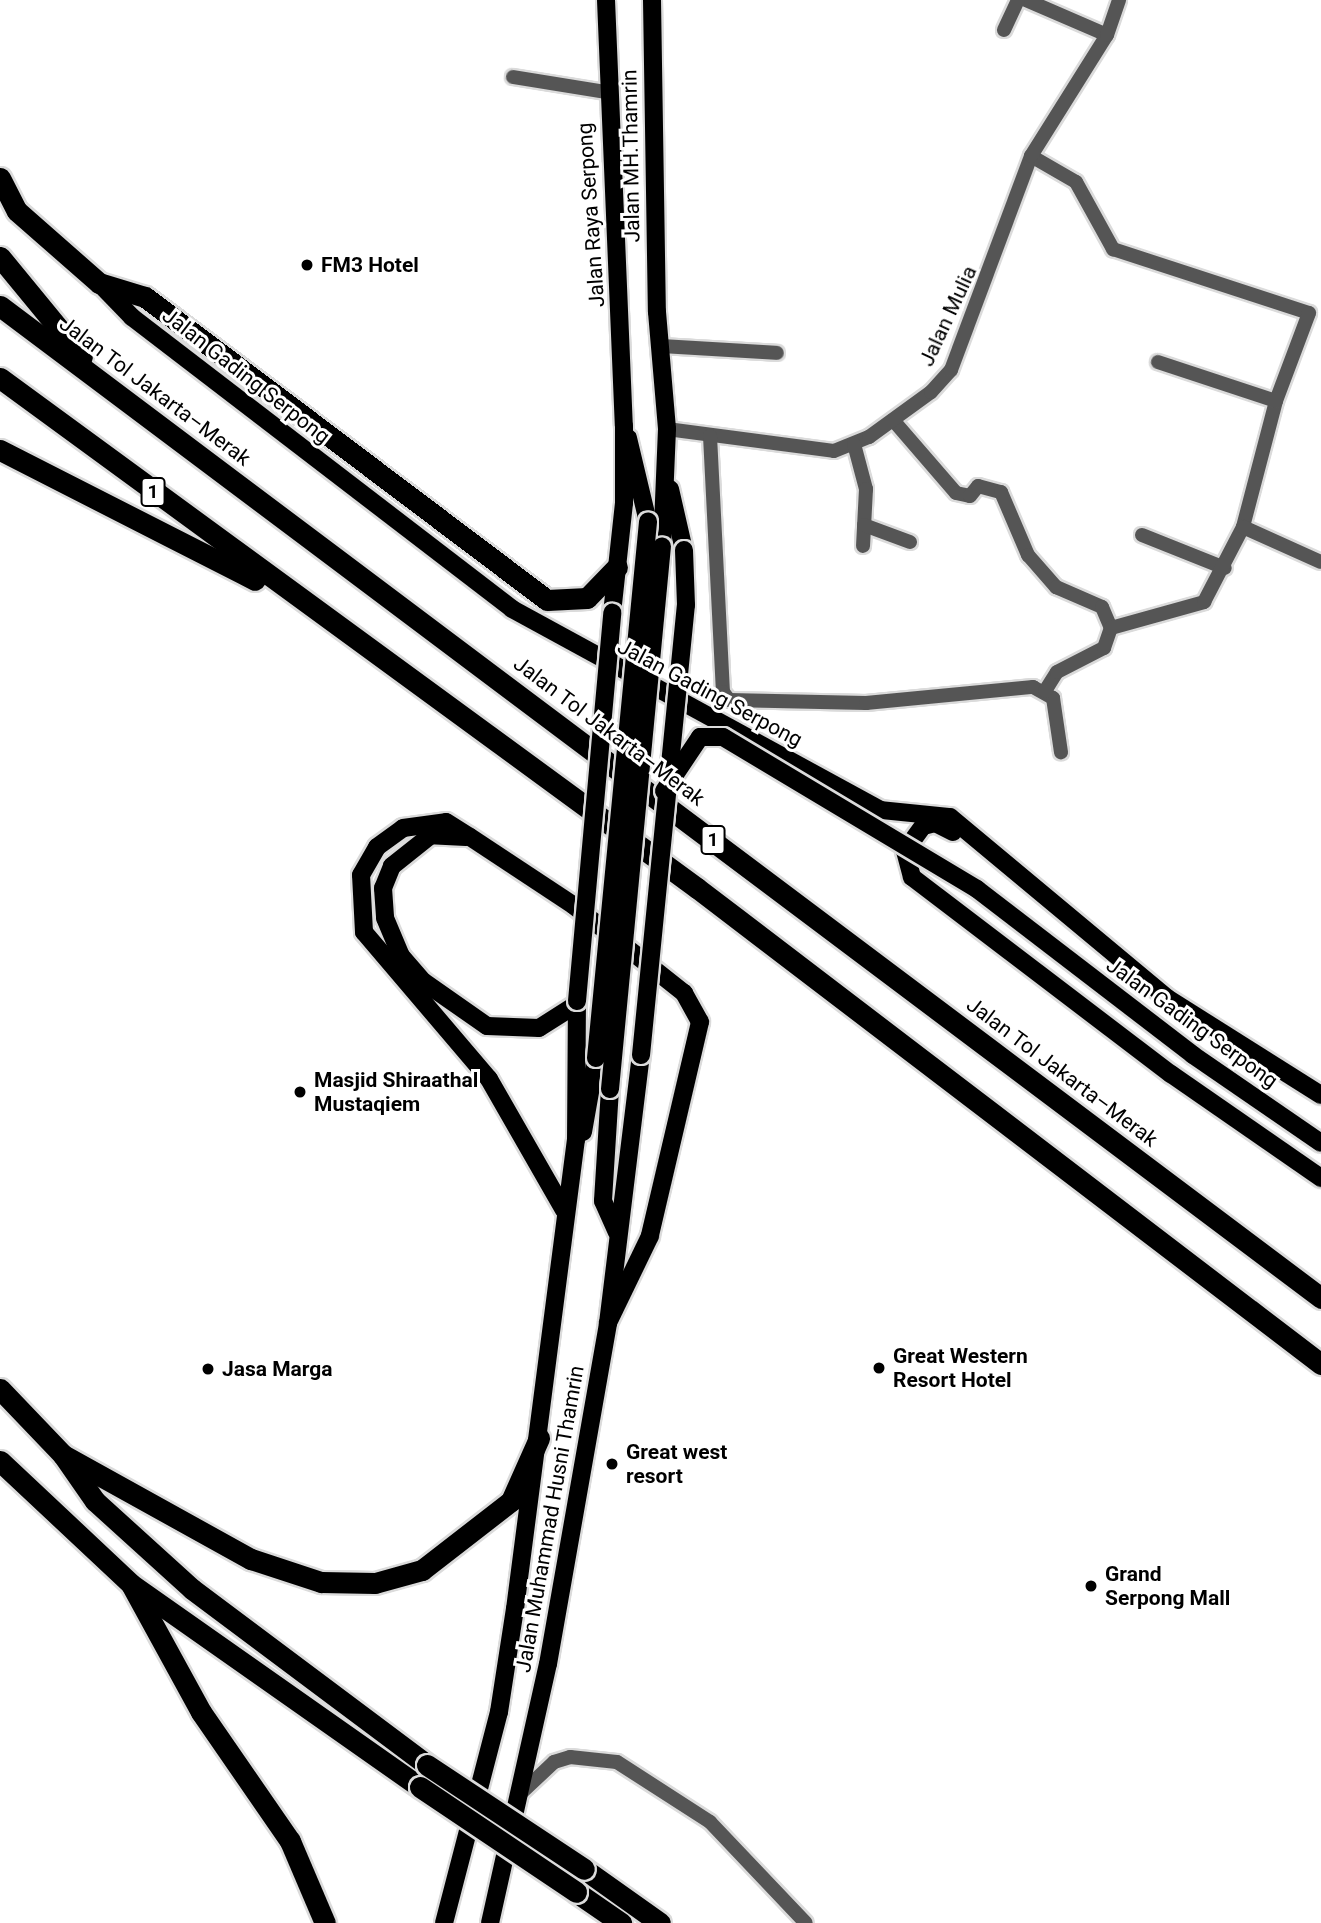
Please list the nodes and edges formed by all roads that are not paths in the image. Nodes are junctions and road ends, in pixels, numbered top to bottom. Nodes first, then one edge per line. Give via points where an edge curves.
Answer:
1 (606, 0) edge
2 (652, 0) edge
3 (1017, 0) edge
4 (1026, 0) edge
5 (1119, 0) edge
6 (1004, 30) dead end
7 (1107, 35) junction
8 (513, 77) dead end
9 (606, 92) junction
10 (1031, 156) junction
11 (0, 178) edge
12 (0, 257) edge
13 (99, 283) junction
14 (0, 306) edge
15 (660, 346) junction
16 (777, 354) dead end
17 (1158, 362) dead end
18 (0, 377) edge
19 (103, 383) junction
20 (1276, 401) junction
21 (893, 420) junction
22 (624, 426) junction
23 (667, 429) junction
24 (710, 436) junction
25 (0, 444) edge
26 (854, 444) junction
27 (0, 450) edge
28 (28, 463) junction
29 (666, 475) junction
30 (864, 525) junction
31 (1243, 527) junction
32 (1142, 536) dead end
33 (910, 542) dead end
34 (863, 546) dead end
35 (1321, 562) edge
36 (617, 568) junction
37 (1225, 568) junction
38 (307, 606) junction
39 (1111, 628) junction
40 (1045, 691) junction
41 (1061, 752) dead end
42 (664, 791) junction
43 (470, 837) junction
44 (997, 853) junction
45 (577, 1002) junction
46 (596, 1058) joint
47 (1321, 1095) edge
48 (576, 1140) junction
49 (1321, 1143) edge
50 (1321, 1178) edge
51 (564, 1210) junction
52 (617, 1232) junction
53 (1321, 1298) edge
54 (608, 1323) junction
55 (1321, 1364) edge
56 (0, 1389) edge
57 (539, 1438) junction
58 (63, 1455) junction
59 (0, 1461) edge
60 (131, 1584) junction
61 (519, 1795) junction
62 (325, 1923) edge
63 (444, 1923) edge
64 (490, 1923) edge
65 (621, 1923) edge
66 (660, 1923) edge
67 (806, 1923) edge

1 - 9 main road, Jalan Raya Serpong
2 - 15 main road, Jalan MH.Thamrin
3 - 6 street
4 - 7 street
5 - 7 street, Jalan Mulia
7 - 10 street, Jalan Mulia
8 - 9 street
9 - 22 main road, Jalan Raya Serpong
10 - 20 street via 1076,182 1113,249 1308,313
10 - 21 street, Jalan Mulia via 951,370
11 - 13 highway via 18,211
12 - 19 highway
13 - 36 highway via 145,297 547,600 587,598
13 - 44 main road, Jalan Gading Serpong via 132,317 512,609 881,810 950,817
14 - 19 highway, Jalan Tol Jakarta–Merak / 1
15 - 16 street
15 - 23 main road
17 - 20 street
18 - 38 highway, 1
19 - 53 highway, Jalan Tol Jakarta–Merak / 1
20 - 31 street
21 - 26 street, Jalan Mulia
21 - 39 street via 956,493 971,496 978,486 1001,492 1028,555 1056,587 1102,607
22 - 36 main road, Jalan Raya Serpong
22 - 46 main road, Jalan Raya Serpong, bridge via 648,522
23 - 24 street, Jalan Mulia
23 - 29 main road
24 - 26 street, Jalan Mulia via 834,450
24 - 40 street via 723,692 729,699 866,703
25 - 28 highway
26 - 30 street via 866,489
27 - 28 highway
28 - 38 highway
29 - 42 main road, Jalan Muhammad Husni Thamrin, bridge via 684,550 686,605
29 - 52 main road, bridge via 610,1089 603,1201
30 - 33 street
30 - 34 street
31 - 35 street
31 - 37 street
32 - 37 street
36 - 45 main road, Jalan Raya Serpong, bridge
37 - 39 street via 1198,607
38 - 55 highway, 1 via 719,904
39 - 40 street via 1104,648 1058,672
40 - 41 street via 1053,698
42 - 49 main road, Jalan Gading Serpong, bridge via 700,737 723,737 955,874
42 - 52 main road, Jalan Muhammad Husni Thamrin, bridge via 634,1119
43 - 45 main road via 432,835 392,866 383,888 385,918 401,956 424,982 487,1026 539,1028
43 - 51 main road via 446,822 429,821 387,836 361,875 364,932 489,1079
43 - 54 main road via 573,905 684,993 699,1022 650,1236
44 - 47 main road, Jalan Gading Serpong via 1167,998
44 - 50 main road via 935,823 914,837 905,865 983,935
45 - 48 main road, Jalan Muhammad Husni Thamrin
46 - 48 main road, Jalan Muhammad Husni Thamrin via 585,1128
48 - 51 main road, Jalan Muhammad Husni Thamrin
51 - 57 main road, Jalan Muhammad Husni Thamrin
52 - 54 main road, Jalan Muhammad Husni Thamrin
54 - 61 main road, Jalan Muhammad Husni Thamrin
56 - 58 highway
57 - 58 highway via 511,1501 422,1570 375,1583 321,1582 251,1559
57 - 63 main road, Jalan Muhammad Husni Thamrin via 499,1712
58 - 66 highway, bridge via 95,1501 192,1589 427,1765
59 - 60 highway
60 - 62 highway via 201,1712 290,1841
60 - 65 highway, bridge
61 - 64 main road, Jalan Muhammad Husni Thamrin
61 - 67 street via 554,1762 570,1757 617,1762 710,1822

